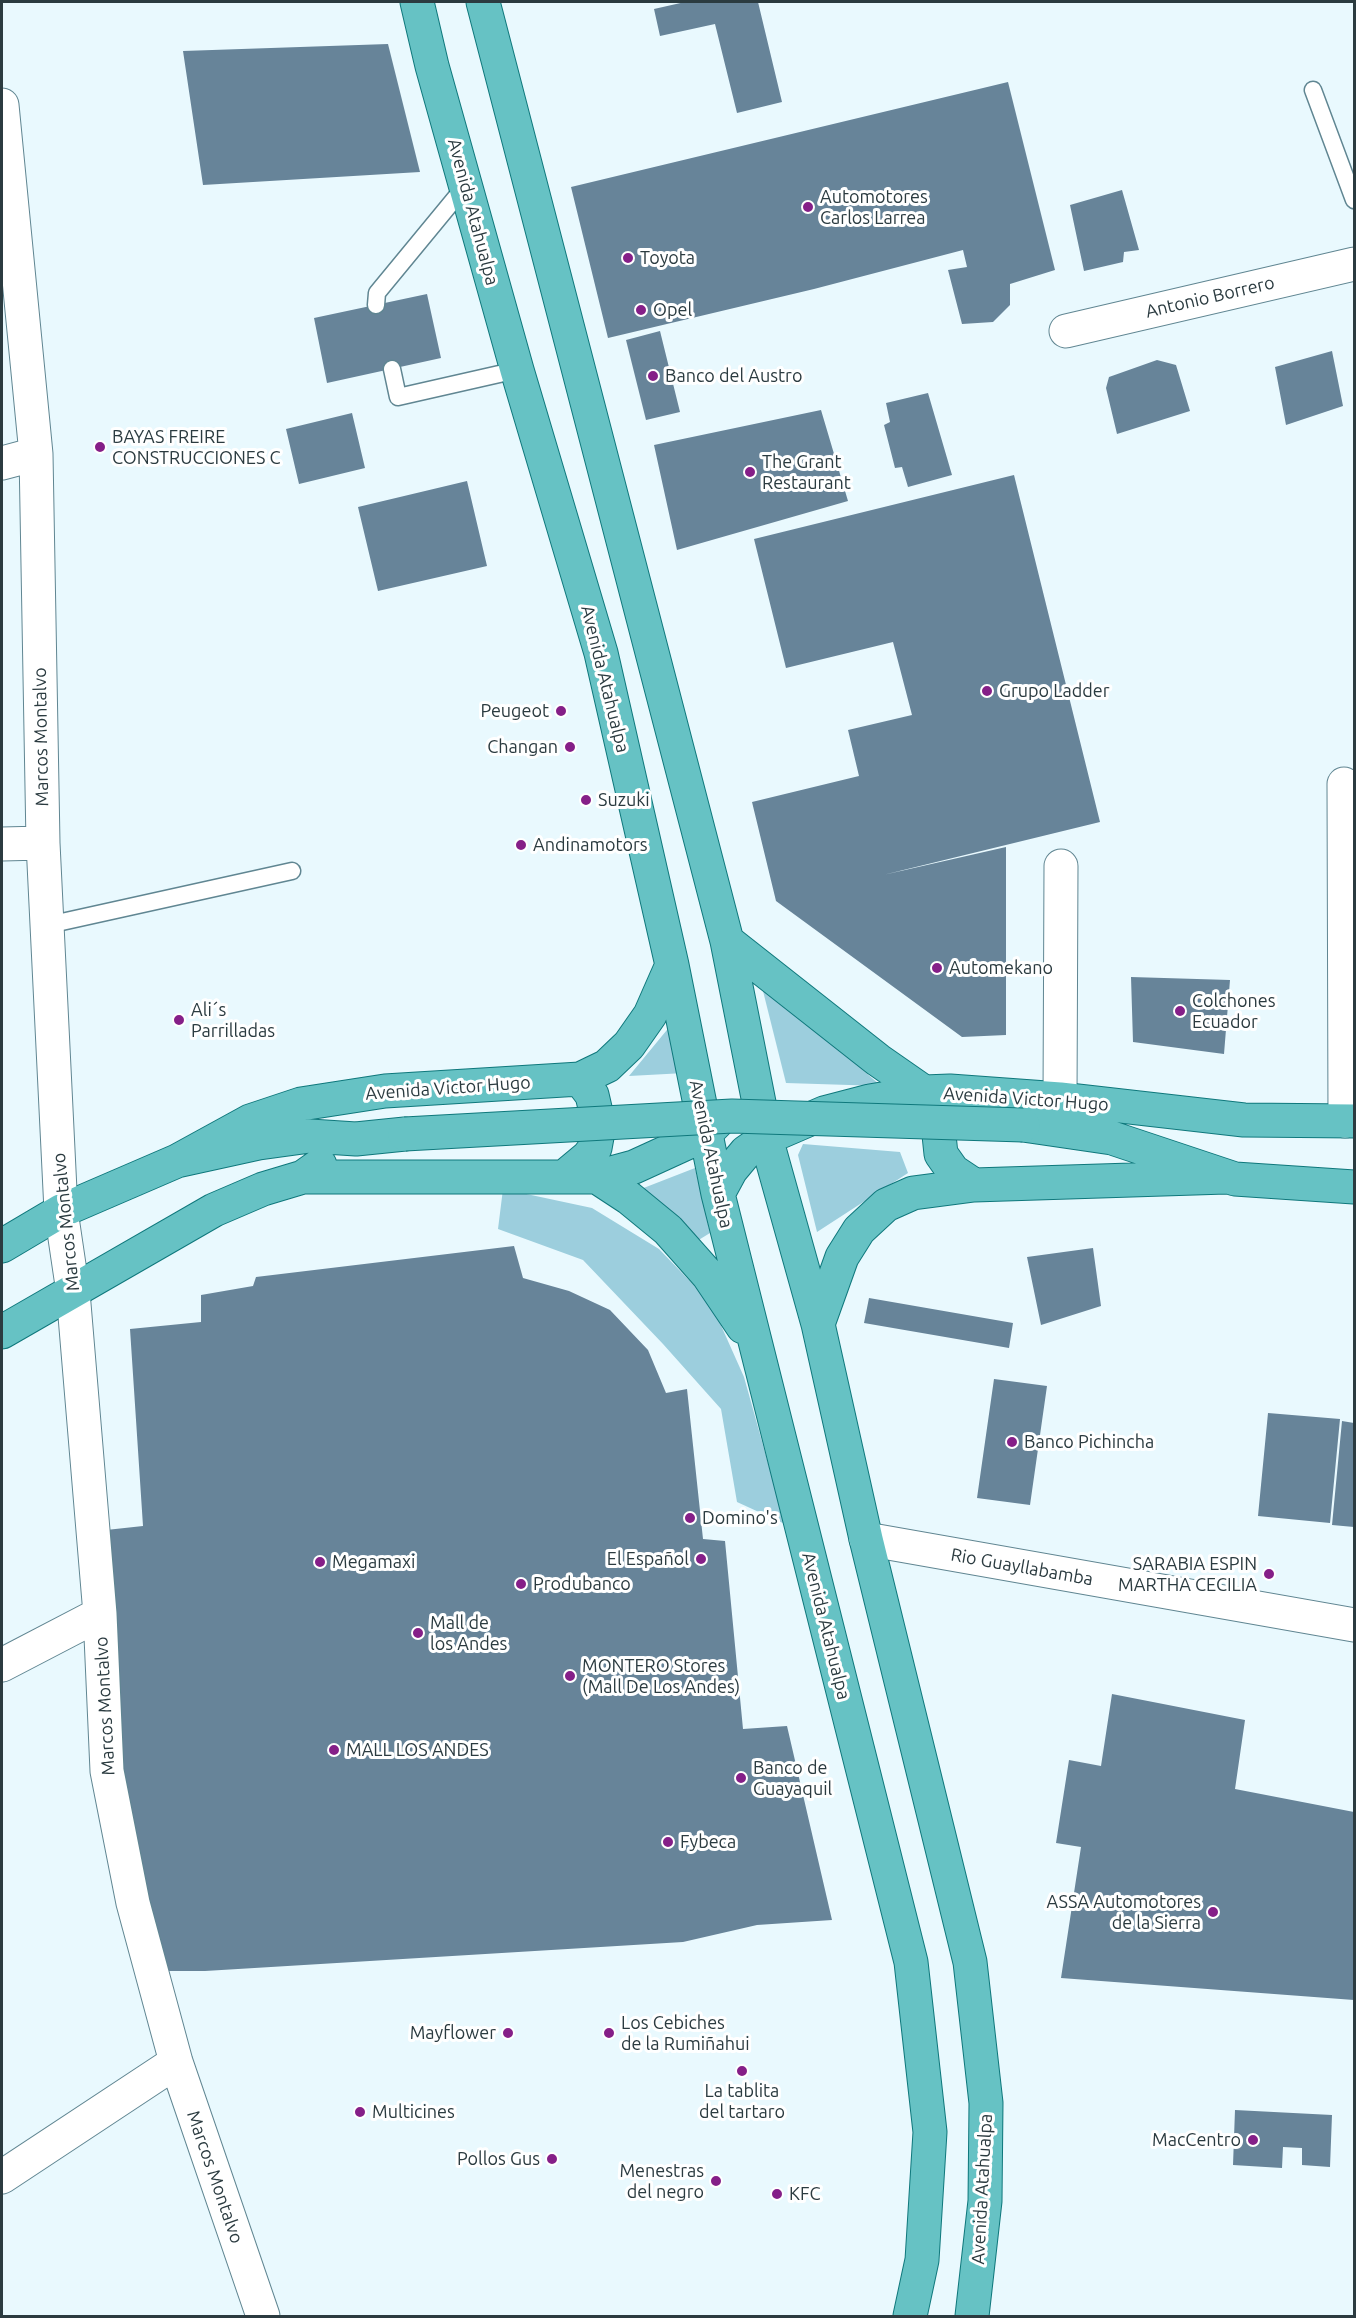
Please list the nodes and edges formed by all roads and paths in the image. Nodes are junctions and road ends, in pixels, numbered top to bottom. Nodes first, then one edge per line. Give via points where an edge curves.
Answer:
1 (417, 2) edge
2 (483, 2) edge
3 (1313, 90) dead end
4 (2, 105) edge
5 (466, 184) junction
6 (1354, 200) edge
7 (1354, 264) edge
8 (376, 305) dead end
9 (1066, 331) dead end
10 (392, 369) dead end
11 (517, 370) junction
12 (36, 454) junction
13 (2, 463) edge
14 (1344, 784) dead end
15 (43, 843) junction
16 (2, 844) edge
17 (1060, 866) dead end
18 (292, 871) dead end
19 (48, 925) junction
20 (727, 941) junction
21 (672, 965) junction
22 (580, 1079) junction
23 (753, 1082) junction
24 (937, 1092) junction
25 (1060, 1099) junction
26 (1244, 1120) junction
27 (1350, 1121) edge
28 (704, 1135) junction
29 (766, 1137) junction
30 (1112, 1137) junction
31 (356, 1139) junction
32 (177, 1161) junction
33 (303, 1177) junction
34 (564, 1177) junction
35 (597, 1177) junction
36 (1226, 1177) junction
37 (974, 1185) junction
38 (1354, 1186) edge
39 (718, 1194) junction
40 (61, 1210) junction
41 (2, 1246) edge
42 (73, 1292) junction
43 (818, 1324) junction
44 (2, 1332) edge
45 (756, 1346) junction
46 (866, 1539) junction
47 (100, 1614) junction
48 (1354, 1625) edge
49 (2, 1665) edge
50 (176, 2062) junction
51 (2, 2177) edge
52 (263, 2316) edge
53 (910, 2316) edge
54 (972, 2316) edge

1 - 5 main road, Avenida Atahualpa
2 - 20 main road, Avenida Atahualpa
3 - 6 lane
4 - 12 street, Marcos Montalvo
5 - 8 lane via 377,293
5 - 11 main road, Avenida Atahualpa
7 - 9 street, Antonio Borrero
10 - 11 lane via 398,397
11 - 21 main road, Avenida Atahualpa via 601,653
12 - 13 street
12 - 15 street, Marcos Montalvo
14 - 27 street
15 - 16 street
15 - 19 street, Marcos Montalvo
17 - 25 street
18 - 19 lane
19 - 40 street, Marcos Montalvo
20 - 23 main road, Avenida Atahualpa
20 - 24 main road via 878,1060
21 - 22 main road, Avenida Victor Hugo via 650,1015 629,1045 607,1066
21 - 28 main road, Avenida Atahualpa
22 - 32 main road, Avenida Victor Hugo via 385,1091 301,1104 250,1122
22 - 34 main road via 596,1107 597,1137 588,1157
23 - 28 main road, Avenida Victor Hugo
23 - 29 main road, Avenida Atahualpa
24 - 25 main road, Avenida Victor Hugo
24 - 29 main road, Avenida Victor Hugo via 870,1101 824,1113
24 - 37 main road via 940,1154 953,1172
25 - 26 main road, Avenida Victor Hugo
26 - 27 main road, Avenida Victor Hugo
26 - 30 main road, Avenida Victor Hugo
28 - 35 main road, Avenida Victor Hugo via 634,1167
28 - 39 main road, Avenida Atahualpa
29 - 39 main road, Avenida Victor Hugo via 738,1161
29 - 43 main road, Avenida Atahualpa
30 - 31 main road, Avenida Victor Hugo, bridge via 1023,1125 732,1116
30 - 36 main road, Avenida Victor Hugo
31 - 32 main road, Avenida Victor Hugo via 310,1136
31 - 33 main road, Avenida Victor Hugo
32 - 40 main road, Avenida Victor Hugo
33 - 34 main road, Avenida Victor Hugo
33 - 42 main road, Avenida Victor Hugo via 214,1210
34 - 35 main road, Avenida Victor Hugo
35 - 45 main road via 668,1230 708,1275
36 - 37 main road
36 - 38 main road, Avenida Victor Hugo
37 - 43 main road via 913,1193 886,1205 859,1230 842,1257
39 - 45 main road, Avenida Atahualpa
40 - 41 main road, Avenida Victor Hugo
40 - 42 street, Marcos Montalvo
42 - 44 main road, Avenida Victor Hugo
42 - 47 street, Marcos Montalvo
43 - 46 main road, Avenida Atahualpa
45 - 53 main road, Avenida Atahualpa via 911,1962 930,2132 922,2260
46 - 48 street, Rio Guayllabamba
46 - 54 main road, Avenida Atahualpa via 970,1962 986,2103 985,2201
47 - 49 street
47 - 50 street, Marcos Montalvo via 107,1771 133,1903
50 - 51 street
50 - 52 street, Marcos Montalvo

